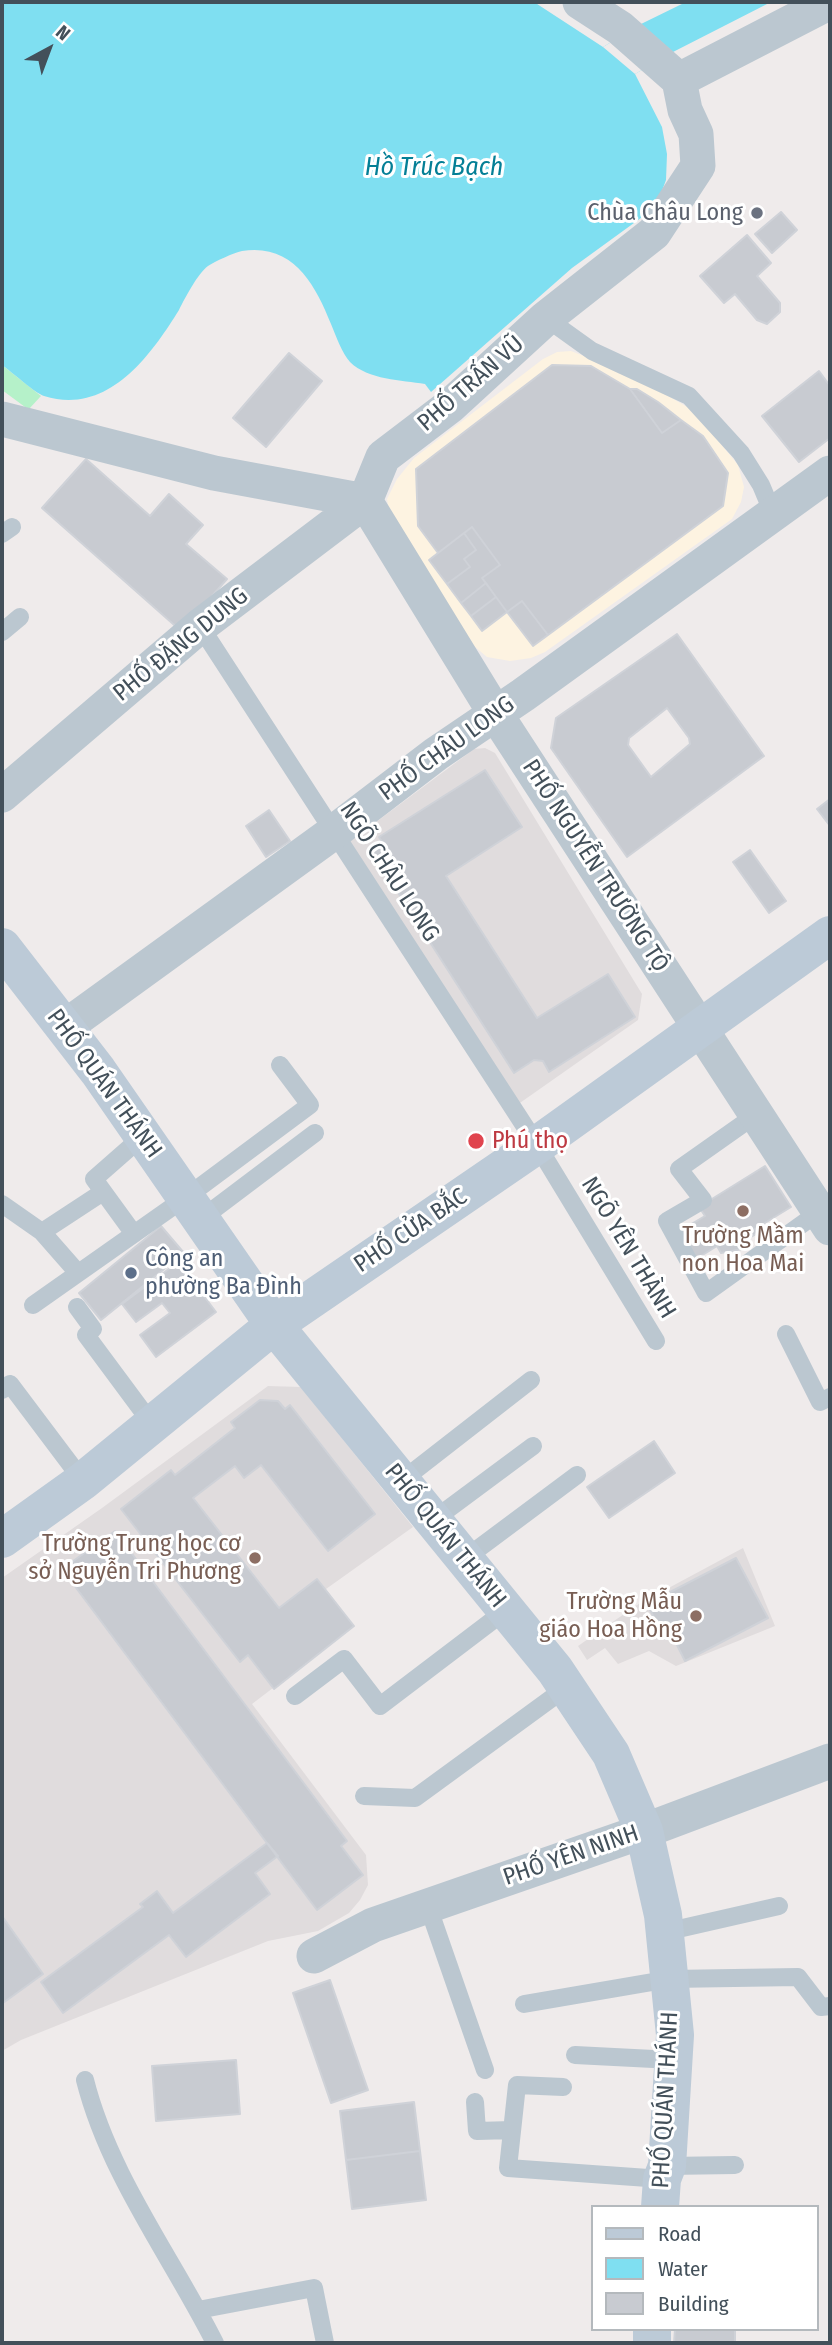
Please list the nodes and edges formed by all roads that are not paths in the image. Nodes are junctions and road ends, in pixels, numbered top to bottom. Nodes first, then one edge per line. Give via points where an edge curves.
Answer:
1 (580, 2) edge
2 (830, 2) edge
3 (679, 80) junction
4 (546, 318) junction
5 (2, 419) edge
6 (830, 473) edge
7 (365, 501) junction
8 (774, 516) junction
9 (19, 617) dead end
10 (200, 626) junction
11 (2, 632) edge
12 (495, 713) junction
13 (2, 794) edge
14 (334, 832) junction
15 (827, 944) edge
16 (2, 947) edge
17 (700, 1026) junction
18 (65, 1027) junction
19 (280, 1065) dead end
20 (757, 1114) junction
21 (315, 1133) dead end
22 (143, 1136) junction
23 (537, 1145) junction
24 (103, 1192) junction
25 (2, 1204) edge
26 (193, 1209) junction
27 (827, 1221) edge
28 (42, 1232) junction
29 (134, 1234) junction
30 (78, 1273) junction
31 (33, 1305) dead end
32 (77, 1307) dead end
33 (274, 1325) junction
34 (786, 1334) dead end
35 (656, 1341) dead end
36 (531, 1380) dead end
37 (2, 1390) edge
38 (830, 1397) edge
39 (152, 1424) junction
40 (533, 1446) dead end
41 (577, 1475) dead end
42 (83, 1481) junction
43 (400, 1482) junction
44 (432, 1521) junction
45 (2, 1539) edge
46 (463, 1560) junction
47 (505, 1611) junction
48 (566, 1687) junction
49 (295, 1696) dead end
50 (830, 1761) edge
51 (364, 1796) dead end
52 (643, 1831) junction
53 (428, 1906) junction
54 (779, 1906) dead end
55 (665, 1932) junction
56 (314, 1956) dead end
57 (670, 1979) junction
58 (524, 2004) dead end
59 (830, 2007) edge
60 (575, 2055) dead end
61 (673, 2060) junction
62 (485, 2070) dead end
63 (85, 2080) dead end
64 (563, 2087) dead end
65 (475, 2102) dead end
66 (512, 2130) junction
67 (734, 2165) dead end
68 (663, 2184) edge
69 (198, 2310) junction
70 (215, 2343) edge
71 (325, 2343) edge

1 - 3 street via 620,28
2 - 3 street
3 - 4 street, PHỐ TRẤN VŨ via 696,134 698,166 654,233
4 - 7 street, PHỐ TRẤN VŨ via 450,406 383,457
4 - 8 lane via 592,351 689,396 741,453
5 - 7 street via 214,473
6 - 8 street, PHỐ CHÂU LONG
7 - 10 street, PHỐ ĐẶNG DUNG
7 - 12 street, PHỐ NGUYỄN TRƯỜNG TỘ
8 - 12 street, PHỐ CHÂU LONG
9 - 11 lane
10 - 13 street, PHỐ ĐẶNG DUNG
10 - 14 lane, NGÕ CHÂU LONG
12 - 14 street, PHỐ CHÂU LONG
12 - 17 street, PHỐ NGUYỄN TRƯỜNG TỘ
14 - 18 street, PHỐ CHÂU LONG
14 - 23 lane, NGÕ CHÂU LONG
15 - 17 main road, PHỐ CỬA BẮC
16 - 18 main road, PHỐ QUÁN THÁNH
17 - 20 street, PHỐ NGUYỄN TRƯỜNG TỘ
17 - 23 main road, PHỐ CỬA BẮC
18 - 22 main road, PHỐ QUÁN THÁNH
19 - 26 lane via 310,1105
20 - 27 street, PHỐ NGUYỄN TRƯỜNG TỘ
20 - 27 lane via 679,1169 703,1200 667,1221 706,1293
21 - 26 lane
22 - 24 lane via 94,1179
22 - 26 main road, PHỐ QUÁN THÁNH
23 - 33 main road, PHỐ CỬA BẮC
23 - 35 lane, NGÕ YÊN THÀNH
24 - 28 lane
24 - 29 lane
25 - 28 lane
26 - 29 lane
26 - 33 main road, PHỐ QUÁN THÁNH
28 - 30 lane
29 - 30 lane
30 - 31 lane
32 - 39 lane via 93,1329 86,1335
33 - 39 main road, PHỐ CỬA BẮC
33 - 43 main road, PHỐ QUÁN THÁNH
34 - 38 lane via 820,1402
36 - 43 lane
37 - 42 lane via 10,1384
39 - 42 main road, PHỐ CỬA BẮC
40 - 44 lane
41 - 46 lane
42 - 45 main road, PHỐ CỬA BẮC
43 - 44 main road, PHỐ QUÁN THÁNH
44 - 46 main road, PHỐ QUÁN THÁNH
46 - 47 main road, PHỐ QUÁN THÁNH
47 - 48 main road, PHỐ QUÁN THÁNH
47 - 49 lane via 380,1706 344,1659
48 - 51 lane via 415,1798
48 - 52 main road, PHỐ QUÁN THÁNH via 611,1754
50 - 52 street, PHỐ YÊN NINH
52 - 53 street, PHỐ YÊN NINH
52 - 55 main road, PHỐ QUÁN THÁNH
53 - 56 street, PHỐ YÊN NINH via 373,1925
53 - 62 lane
54 - 55 lane
55 - 57 main road, PHỐ QUÁN THÁNH
57 - 58 lane
57 - 59 lane via 799,1977 821,2007
57 - 61 main road, PHỐ QUÁN THÁNH
60 - 61 lane
61 - 68 main road, PHỐ QUÁN THÁNH
63 - 69 lane via 109,2151
64 - 66 lane via 517,2085
65 - 66 lane via 477,2132
66 - 68 lane via 508,2168
67 - 68 lane
69 - 70 lane
69 - 71 lane via 313,2288

